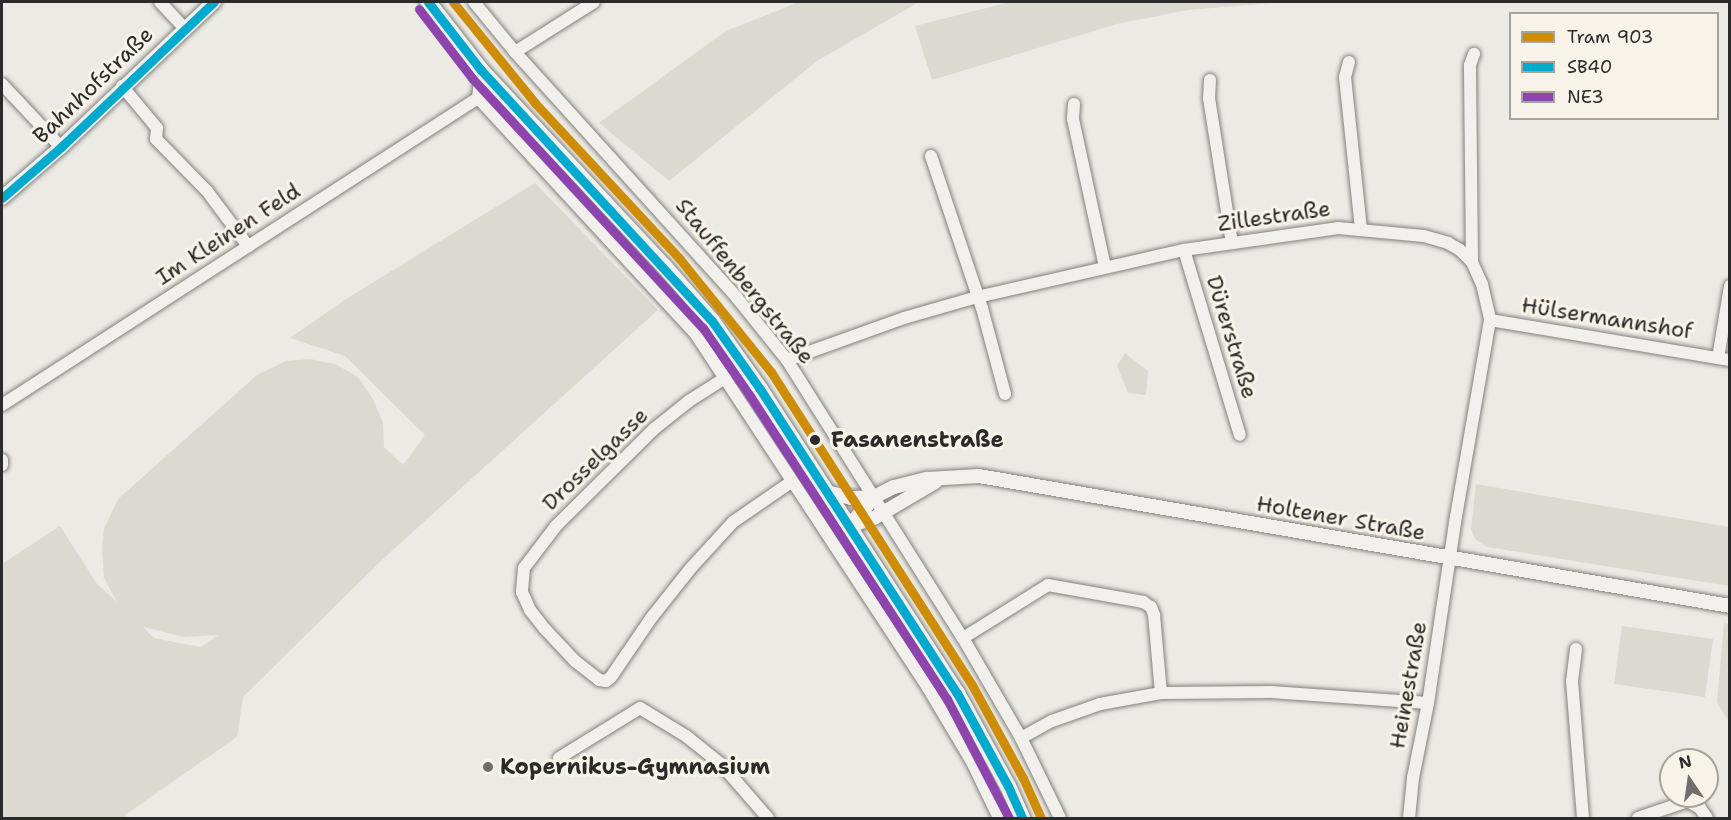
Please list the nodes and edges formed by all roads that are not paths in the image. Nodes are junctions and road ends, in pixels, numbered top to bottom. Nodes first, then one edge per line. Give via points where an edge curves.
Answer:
1 (160, 2) edge
2 (214, 2) edge
3 (428, 2) edge
4 (474, 2) edge
5 (594, 2) edge
6 (184, 28) junction
7 (515, 52) junction
8 (1474, 54) dead end
9 (1349, 62) dead end
10 (481, 70) junction
11 (1210, 80) dead end
12 (2, 84) edge
13 (122, 86) junction
14 (478, 98) junction
15 (1074, 104) dead end
16 (61, 147) junction
17 (931, 156) dead end
18 (2, 198) edge
19 (1361, 229) junction
20 (1232, 243) junction
21 (248, 246) junction
22 (1184, 250) junction
23 (1472, 262) junction
24 (1105, 267) junction
25 (1730, 285) edge
26 (978, 297) junction
27 (1490, 320) junction
28 (1724, 358) edge
29 (787, 360) junction
30 (725, 378) junction
31 (1005, 394) dead end
32 (2, 405) edge
33 (1240, 435) dead end
34 (2, 460) edge
35 (2, 465) edge
36 (945, 477) junction
37 (791, 482) junction
38 (826, 492) junction
39 (874, 497) junction
40 (879, 515) junction
41 (849, 526) junction
42 (861, 543) junction
43 (1449, 559) junction
44 (1730, 606) edge
45 (963, 638) junction
46 (1576, 649) dead end
47 (1161, 693) junction
48 (1428, 703) junction
49 (1022, 738) junction
50 (559, 758) dead end
51 (768, 819) edge
52 (999, 819) edge
53 (1022, 819) edge
54 (1060, 819) edge
55 (1409, 819) edge
56 (1582, 819) edge
57 (1638, 819) edge
58 (1707, 819) edge

1 - 6 street
2 - 6 street, Bahnhofstraße
3 - 10 main road
4 - 7 street, Stauffenbergstraße
5 - 7 street
6 - 13 street, Bahnhofstraße
7 - 29 street, Stauffenbergstraße via 737,298
8 - 23 street via 1470,65
9 - 19 street via 1345,77
10 - 14 street
10 - 38 main road via 712,321
11 - 20 street via 1209,98
12 - 16 street
13 - 16 street, Bahnhofstraße
13 - 21 street via 157,128 156,139 207,191
14 - 21 street, Im Kleinen Feld
14 - 30 street via 660,292 695,333
15 - 24 street via 1073,119
16 - 18 street, Bahnhofstraße
17 - 26 street
19 - 20 street, Zillestraße via 1304,231
19 - 23 street, Zillestraße via 1424,236 1448,243
20 - 22 street, Zillestraße
21 - 32 street, Im Kleinen Feld
22 - 24 street, Zillestraße
22 - 33 street, Dürerstraße
23 - 27 street, Zillestraße via 1482,284
24 - 26 street, Zillestraße
25 - 28 street, Hülsermannshof
26 - 29 street, Zillestraße via 904,318
26 - 31 street
27 - 28 street, Hülsermannshof
27 - 43 street, Zillestraße
29 - 39 street, Stauffenbergstraße
30 - 37 street
30 - 37 street, Drosselgasse via 654,429 563,517 524,568 522,592 544,629 599,680 611,677 652,617 733,522
34 - 35 street
36 - 39 street, Holtener Straße via 911,482
36 - 40 street, Holtener Straße
36 - 43 street, Holtener Straße via 979,476
37 - 52 street via 927,688 971,760
38 - 39 street, Holtener Straße via 851,498
38 - 41 main road
39 - 40 street, Stauffenbergstraße
39 - 41 street, Holtener Straße
40 - 41 street, Holtener Straße
40 - 42 street
40 - 45 street, Stauffenbergstraße
41 - 42 main road
42 - 53 main road via 957,693
43 - 44 street, Holtener Straße
43 - 48 street, Heinestraße
45 - 47 street via 1048,585 1143,602 1154,615
45 - 49 street, Stauffenbergstraße
46 - 56 street via 1572,681
47 - 48 street via 1271,692
47 - 49 street via 1089,707
48 - 55 street, Heinestraße
49 - 54 street, Stauffenbergstraße
50 - 51 street via 640,708 686,736 721,764
57 - 58 street via 1688,801 1700,808

